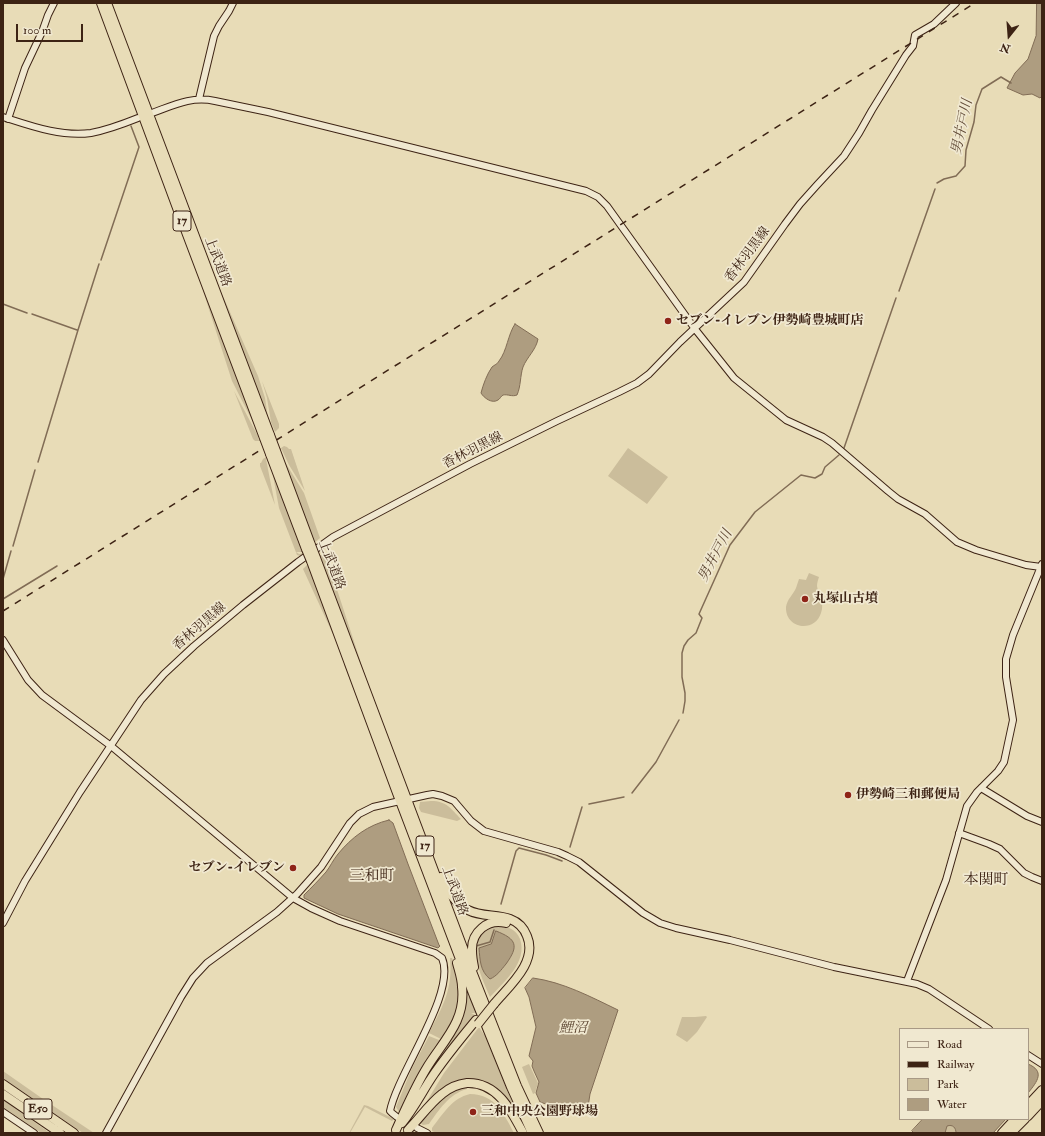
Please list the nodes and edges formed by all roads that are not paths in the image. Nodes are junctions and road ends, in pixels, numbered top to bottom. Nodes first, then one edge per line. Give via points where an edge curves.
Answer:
1 (54, 3) edge
2 (99, 3) edge
3 (108, 3) edge
4 (233, 3) edge
5 (956, 3) edge
6 (111, 23) junction
7 (199, 99) junction
8 (152, 113) dead end
9 (6, 118) edge
10 (138, 118) dead end
11 (695, 329) junction
12 (1041, 566) edge
13 (3, 640) edge
14 (111, 746) junction
15 (981, 788) junction
16 (404, 800) junction
17 (1042, 822) edge
18 (959, 833) junction
19 (421, 835) junction
20 (1042, 881) edge
21 (293, 898) junction
22 (442, 911) junction
23 (3, 923) edge
24 (907, 981) junction
25 (493, 1002) junction
26 (477, 1022) junction
27 (988, 1028) edge
28 (496, 1035) junction
29 (1029, 1056) edge
30 (1042, 1064) edge
31 (3, 1084) edge
32 (1042, 1090) edge
33 (3, 1094) edge
34 (1042, 1101) edge
35 (1029, 1104) edge
36 (3, 1112) edge
37 (1029, 1115) edge
38 (397, 1117) dead end
39 (1014, 1120) edge
40 (1024, 1120) edge
41 (417, 1128) dead end
42 (395, 1132) edge
43 (408, 1132) edge
44 (34, 1133) edge
45 (60, 1133) edge
46 (74, 1133) edge
47 (106, 1133) edge
48 (427, 1133) edge
49 (523, 1133) edge
50 (532, 1133) edge
51 (539, 1133) edge
52 (1002, 1133) edge
53 (1011, 1133) edge

1 - 9 street
2 - 6 highway, 上武道路 / 17
3 - 6 highway
4 - 7 street via 214,36
5 - 11 street, 香林羽黒線 via 934,24 915,35 914,46 844,156 800,204 744,282
6 - 16 highway, 上武道路 / 17, bridge
7 - 8 street
7 - 11 street via 268,112 591,193 607,206
9 - 10 street via 49,131 72,134 108,129
11 - 12 street via 734,378 772,409 786,420 832,443 888,491 925,514 957,542 1026,565
11 - 14 street, 香林羽黒線 via 637,383 470,464 317,548 243,605 164,674 141,700
12 - 15 street via 1006,659 1006,677 1013,720 1004,762 998,772
13 - 14 street via 28,680 42,695
14 - 21 street
14 - 23 street, 香林羽黒線 via 25,881
15 - 17 street via 1027,816
15 - 18 street via 967,806
16 - 19 highway, 上武道路 / 17
16 - 21 street via 373,807 354,818 320,867
16 - 22 highway, 上武道路 / 17
16 - 24 street via 433,794 447,797 484,831 570,857 648,917 668,926 834,967
18 - 20 street via 1000,850 1024,873
18 - 24 street via 946,880
19 - 25 highway via 448,891 457,902 472,912 514,921 528,936 530,951 525,966
19 - 28 highway, 上武道路 / 17
21 - 38 street via 327,916 435,953 442,958 444,971 441,991 390,1111
21 - 47 street via 213,958 193,978
22 - 42 highway via 462,981 461,1008 453,1030 417,1086
22 - 50 highway, 上武道路 / 17 via 490,1036
24 - 27 street via 929,989
25 - 26 highway, bridge
25 - 28 highway via 516,971 525,951 523,938 518,930 502,922 490,923 477,932 472,943 474,967
26 - 42 highway via 444,1061 412,1111
26 - 43 highway via 438,1076 416,1112
28 - 51 highway, 上武道路 / 17
29 - 30 street
31 - 46 highway, E50
32 - 35 highway
33 - 45 highway, E50
34 - 37 highway
36 - 44 street
39 - 52 highway
40 - 53 highway
41 - 48 street
43 - 49 highway via 443,1092 459,1084 473,1083 487,1087 502,1099

